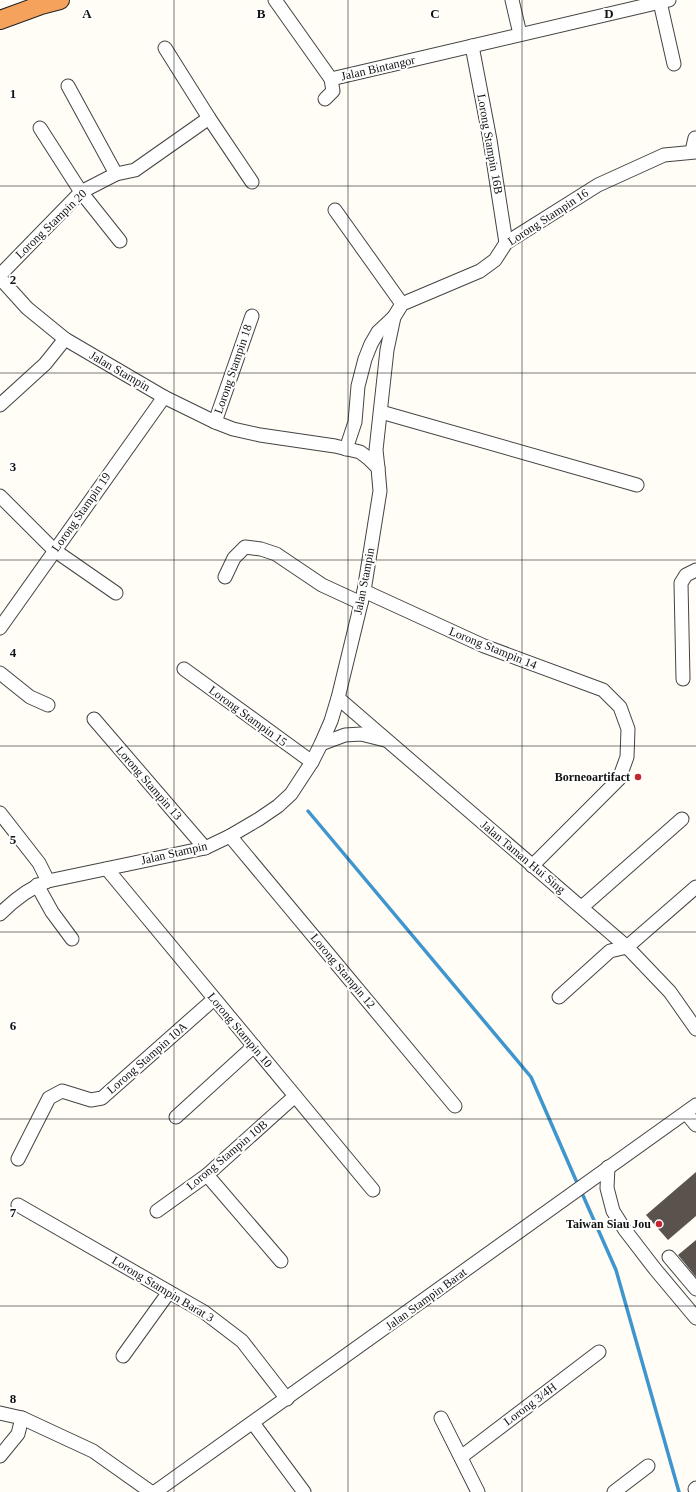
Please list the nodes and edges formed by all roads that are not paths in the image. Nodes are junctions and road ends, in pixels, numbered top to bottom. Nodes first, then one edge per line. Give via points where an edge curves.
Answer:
1 (60, 0) edge
2 (275, 0) edge
3 (512, 0) edge
4 (664, 1) edge
5 (0, 20) edge
6 (520, 34) junction
7 (472, 46) junction
8 (165, 48) dead end
9 (674, 64) dead end
10 (331, 80) junction
11 (68, 86) dead end
12 (324, 99) dead end
13 (209, 118) junction
14 (40, 128) dead end
15 (695, 138) dead end
16 (694, 152) edge
17 (116, 174) junction
18 (252, 182) dead end
19 (81, 192) junction
20 (335, 210) dead end
21 (120, 241) dead end
22 (506, 243) junction
23 (0, 275) edge
24 (0, 278) edge
25 (402, 304) junction
26 (252, 316) dead end
27 (394, 317) junction
28 (65, 339) junction
29 (164, 397) junction
30 (0, 405) edge
31 (381, 412) junction
32 (215, 422) junction
33 (346, 448) junction
34 (378, 468) junction
35 (637, 485) dead end
36 (0, 496) edge
37 (54, 550) junction
38 (696, 570) edge
39 (224, 577) dead end
40 (116, 593) dead end
41 (362, 597) junction
42 (0, 628) edge
43 (184, 669) dead end
44 (0, 673) edge
45 (683, 679) dead end
46 (338, 698) junction
47 (48, 705) dead end
48 (94, 719) dead end
49 (386, 740) junction
50 (321, 744) junction
51 (312, 762) junction
52 (0, 813) edge
53 (682, 819) dead end
54 (230, 836) junction
55 (205, 848) junction
56 (532, 866) junction
57 (107, 869) junction
58 (42, 883) junction
59 (696, 887) edge
60 (582, 907) junction
61 (0, 914) edge
62 (72, 939) dead end
63 (627, 946) junction
64 (559, 997) dead end
65 (214, 999) junction
66 (696, 1029) edge
67 (254, 1046) junction
68 (295, 1096) junction
69 (455, 1106) dead end
70 (691, 1109) edge
71 (176, 1117) dead end
72 (696, 1125) edge
73 (18, 1159) dead end
74 (608, 1167) junction
75 (207, 1175) junction
76 (373, 1190) dead end
77 (18, 1205) dead end
78 (156, 1211) dead end
79 (669, 1257) dead end
80 (281, 1261) dead end
81 (696, 1289) edge
82 (169, 1292) junction
83 (696, 1318) edge
84 (599, 1352) dead end
85 (123, 1356) dead end
86 (287, 1399) junction
87 (0, 1413) edge
88 (22, 1418) junction
89 (441, 1418) dead end
90 (252, 1423) junction
91 (0, 1456) edge
92 (461, 1456) junction
93 (648, 1466) dead end
94 (151, 1492) edge
95 (155, 1492) edge
96 (304, 1492) edge
97 (478, 1492) edge
98 (614, 1492) edge

1 - 5 highway
2 - 10 street, Jalan Bintangor
3 - 6 street
4 - 6 street, Jalan Bintangor
4 - 9 street
6 - 7 street, Jalan Bintangor
7 - 10 street, Jalan Bintangor
7 - 22 street, Lorong Stampin 16B
8 - 13 street
10 - 12 street via 333,91
11 - 17 street
13 - 17 street, Lorong Stampin 20 via 135,170
13 - 18 street
14 - 19 street
15 - 16 street
16 - 22 street, Lorong Stampin 16 via 664,155 598,185
17 - 19 street, Lorong Stampin 20
19 - 21 street
19 - 23 street, Lorong Stampin 20
20 - 25 street
22 - 25 street, Lorong Stampin 16 via 495,260 480,271
24 - 28 street, Jalan Stampin via 27,308
25 - 27 street
26 - 32 street, Lorong Stampin 18
27 - 31 street
27 - 33 street via 378,332 365,359 358,386 355,422
28 - 29 street, Jalan Stampin
28 - 30 street via 45,364
29 - 32 street, Jalan Stampin
29 - 37 street, Lorong Stampin 19
31 - 34 street via 376,450
31 - 35 street
32 - 33 street, Jalan Stampin via 260,435
33 - 34 street, Jalan Stampin via 360,452
34 - 41 street, Jalan Stampin via 380,491
36 - 37 street
37 - 40 street
37 - 42 street, Lorong Stampin 19
38 - 45 street via 686,575 681,583
39 - 41 street, Lorong Stampin 14 via 234,558 245,548 261,549 276,554 322,585
41 - 46 street, Jalan Stampin
41 - 56 street, Lorong Stampin 14 via 603,690 620,707 628,729 627,757 619,779
43 - 51 street, Lorong Stampin 15
44 - 47 street via 30,697
46 - 49 street, Jalan Taman Hui Sing
46 - 50 street, Jalan Stampin
48 - 55 street, Lorong Stampin 13
49 - 50 street via 361,734 345,735
49 - 56 street, Jalan Taman Hui Sing
50 - 51 street, Jalan Stampin
51 - 54 street, Jalan Stampin via 291,794 278,806
52 - 58 street via 39,862
53 - 60 street
54 - 55 street, Jalan Stampin
54 - 69 street, Lorong Stampin 12
55 - 57 street, Jalan Stampin
56 - 60 street, Jalan Taman Hui Sing
57 - 58 street, Jalan Stampin
57 - 65 street, Lorong Stampin 10
58 - 61 street, Jalan Stampin via 13,901
58 - 62 street via 52,912
59 - 63 street
60 - 63 street, Jalan Taman Hui Sing
63 - 64 street via 610,951
63 - 66 street, Jalan Taman Hui Sing via 670,992
65 - 67 street, Lorong Stampin 10
65 - 73 street, Lorong Stampin 10A via 102,1098 91,1100 62,1091 49,1098
67 - 68 street, Lorong Stampin 10
67 - 71 street
68 - 75 street, Lorong Stampin 10B
68 - 76 street, Lorong Stampin 10
70 - 72 street
70 - 74 street, Jalan Stampin Barat
74 - 83 street via 607,1188 613,1211 655,1269
74 - 86 street, Jalan Stampin Barat
75 - 78 street, Lorong Stampin 10B
75 - 80 street
77 - 82 street, Lorong Stampin Barat 3
79 - 81 street
82 - 85 street
82 - 86 street, Lorong Stampin Barat 3 via 204,1312 242,1342
84 - 92 street, Lorong 3/4H
86 - 90 street, Jalan Stampin Barat
87 - 88 street
88 - 91 street via 18,1434
88 - 94 street via 93,1451
89 - 92 street
90 - 95 street, Jalan Stampin Barat
90 - 96 street
92 - 97 street
93 - 98 street

